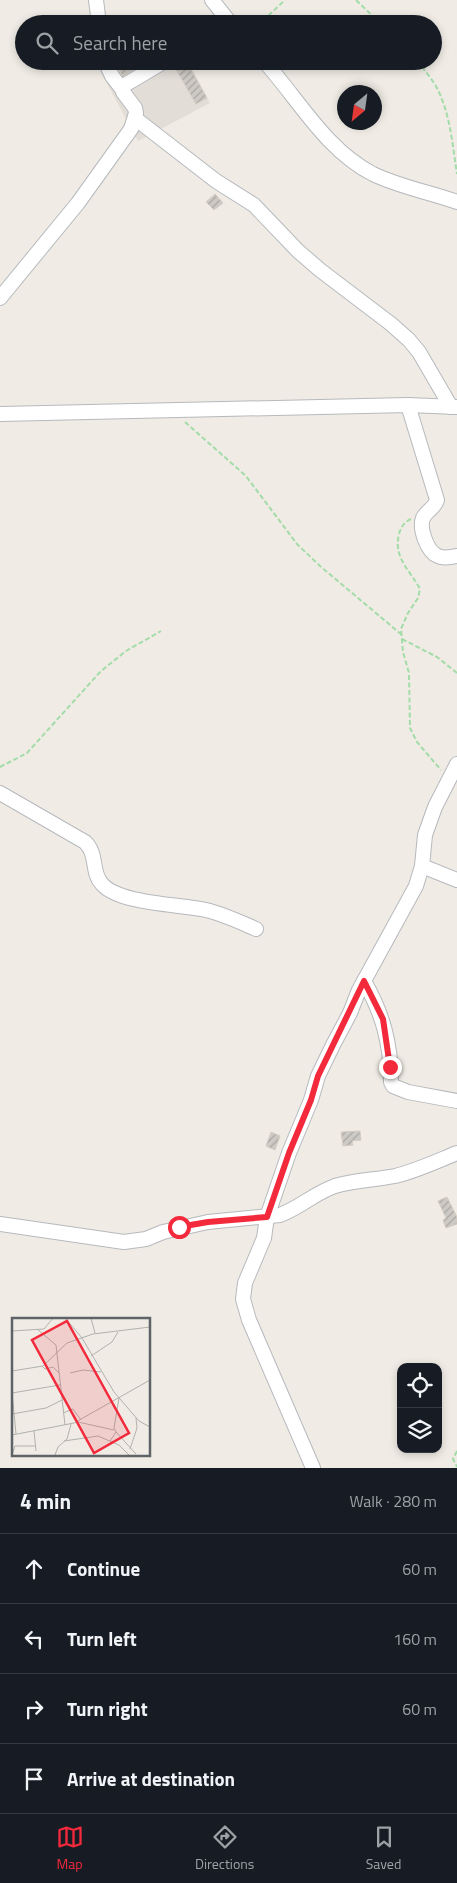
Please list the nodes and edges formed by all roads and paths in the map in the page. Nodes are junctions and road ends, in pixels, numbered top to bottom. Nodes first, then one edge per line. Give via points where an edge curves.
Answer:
1 (96, 0) edge
2 (212, 0) edge
3 (285, 0) edge
4 (356, 0) edge
5 (98, 15) edge
6 (224, 15) edge
7 (269, 15) edge
8 (372, 15) edge
9 (109, 70) edge
10 (149, 70) edge
11 (272, 70) edge
12 (424, 70) edge
13 (122, 89) junction
14 (136, 119) junction
15 (457, 174) edge
16 (457, 202) edge
17 (0, 298) edge
18 (408, 405) junction
19 (454, 407) edge
20 (172, 410) junction
21 (0, 414) edge
22 (427, 512) junction
23 (457, 556) edge
24 (161, 632) dead end
25 (402, 635) junction
26 (402, 639) junction
27 (457, 673) edge
28 (457, 764) edge
29 (0, 767) edge
30 (449, 779) junction
31 (0, 794) edge
32 (422, 866) junction
33 (457, 880) edge
34 (256, 929) dead end
35 (364, 981) junction
36 (457, 1101) edge
37 (457, 1153) edge
38 (267, 1217) junction
39 (0, 1224) edge
40 (457, 1451) edge
41 (457, 1467) edge
42 (313, 1468) edge

1 - 5 street
2 - 6 street
3 - 7 path
4 - 8 path
9 - 13 street
10 - 13 street via 126,83
11 - 16 street via 332,145 356,163 372,174 403,186
12 - 15 path via 441,97
13 - 14 street via 134,108
14 - 17 street via 84,195
14 - 19 street via 254,206 320,270 409,340
18 - 19 street
18 - 20 street
18 - 22 street via 436,493 436,503
20 - 21 street
20 - 25 path via 246,476 297,544 314,561
22 - 23 street via 422,521 423,531 433,553 446,558
22 - 25 path via 406,522 398,537 399,556 420,589 403,623
24 - 29 path via 126,651 101,671 27,753
25 - 26 path
26 - 27 path via 437,657
26 - 30 path via 409,677 410,728
28 - 30 street
30 - 32 street via 425,835
31 - 34 street via 85,842 93,854 97,877 110,890 133,899 208,910
32 - 33 street
32 - 35 street via 416,886
35 - 36 street via 383,1019 393,1086
35 - 38 street via 318,1076
37 - 38 street via 403,1174 334,1187 290,1211
38 - 39 street via 179,1227 146,1239 124,1242
38 - 42 street via 264,1238 245,1282 243,1298 253,1330
40 - 41 path via 453,1459

